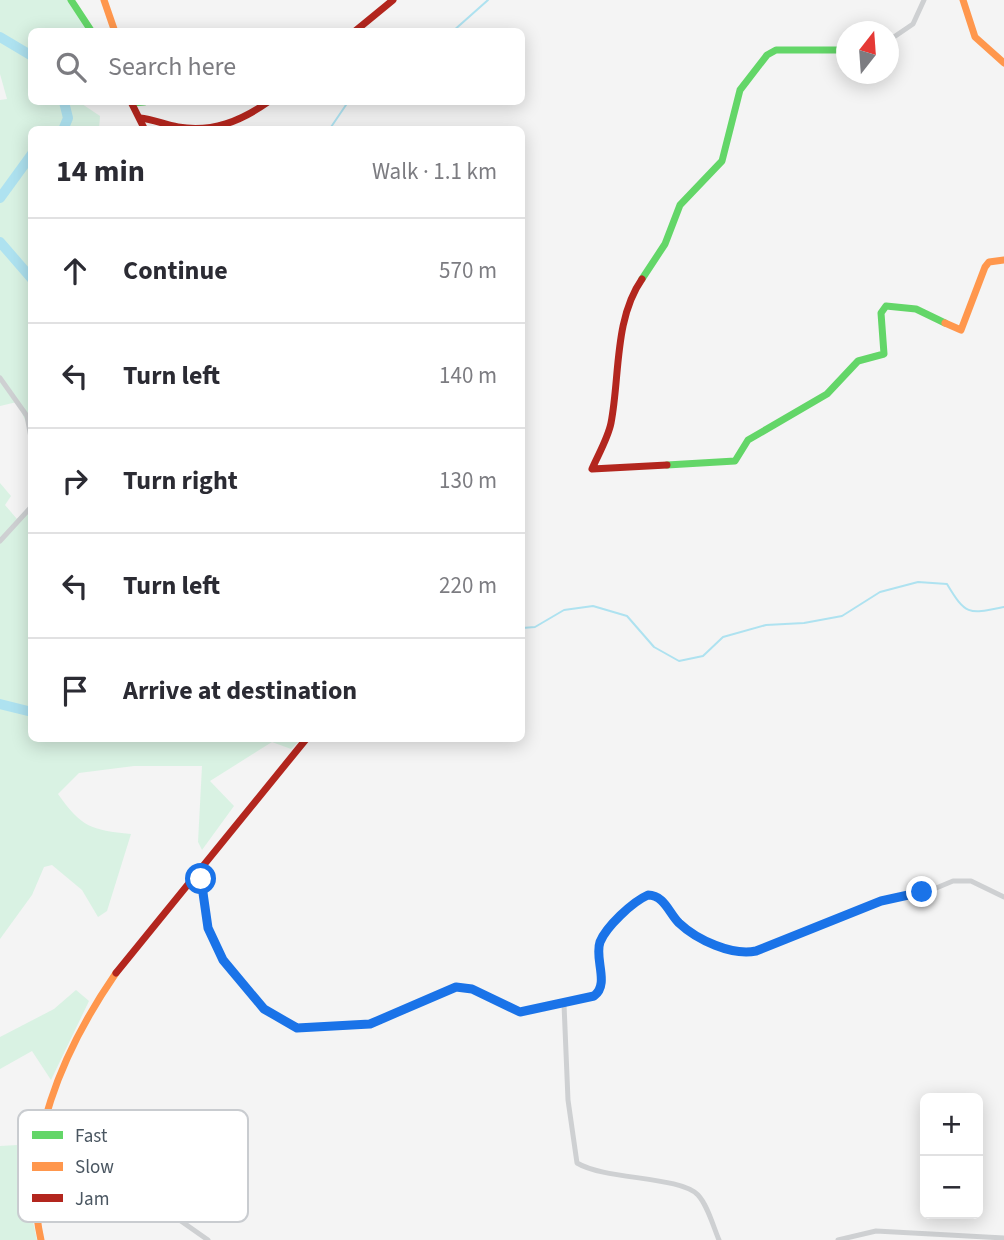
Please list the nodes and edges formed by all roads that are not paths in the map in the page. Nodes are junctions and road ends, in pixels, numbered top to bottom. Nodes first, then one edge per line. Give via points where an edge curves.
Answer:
1 (71, 0) edge
2 (104, 0) edge
3 (393, 0) edge
4 (924, 0) edge
5 (963, 0) edge
6 (89, 28) edge
7 (114, 28) edge
8 (359, 28) edge
9 (899, 34) edge
10 (836, 50) edge
11 (1004, 63) edge
12 (134, 105) edge
13 (263, 105) edge
14 (140, 118) junction
15 (143, 126) edge
16 (175, 126) edge
17 (223, 126) edge
18 (1004, 260) edge
19 (0, 378) edge
20 (28, 421) edge
21 (28, 510) edge
22 (0, 541) edge
23 (303, 742) edge
24 (198, 873) junction
25 (1004, 897) edge
26 (564, 1004) junction
27 (49, 1110) edge
28 (34, 1222) edge
29 (182, 1222) edge
30 (1004, 1238) edge
31 (41, 1240) edge
32 (208, 1240) edge
33 (719, 1240) edge
34 (838, 1240) edge

1 - 6 street
2 - 7 street
3 - 8 street
4 - 9 street via 913,24
5 - 11 street via 972,35
10 - 18 street via 776,50 767,54 740,90 722,161 680,205 665,244 632,293 615,377 611,425 592,469 735,461 748,440 827,394 858,361 884,354 881,313 886,306 916,309 961,330 985,267
12 - 14 street
13 - 17 street
14 - 15 street
14 - 16 street
19 - 20 street
21 - 22 street
23 - 24 street
24 - 26 street via 204,886 208,928 223,960 264,1009 285,1024 312,1029 370,1024 456,987 472,989 520,1012
24 - 27 street via 104,992
25 - 26 street via 971,881 953,881 881,901 743,953 688,930 660,898 648,895 601,940 600,991
26 - 33 street via 568,1100 577,1163 691,1190 702,1202
28 - 31 street
29 - 32 street
30 - 34 street via 876,1231

